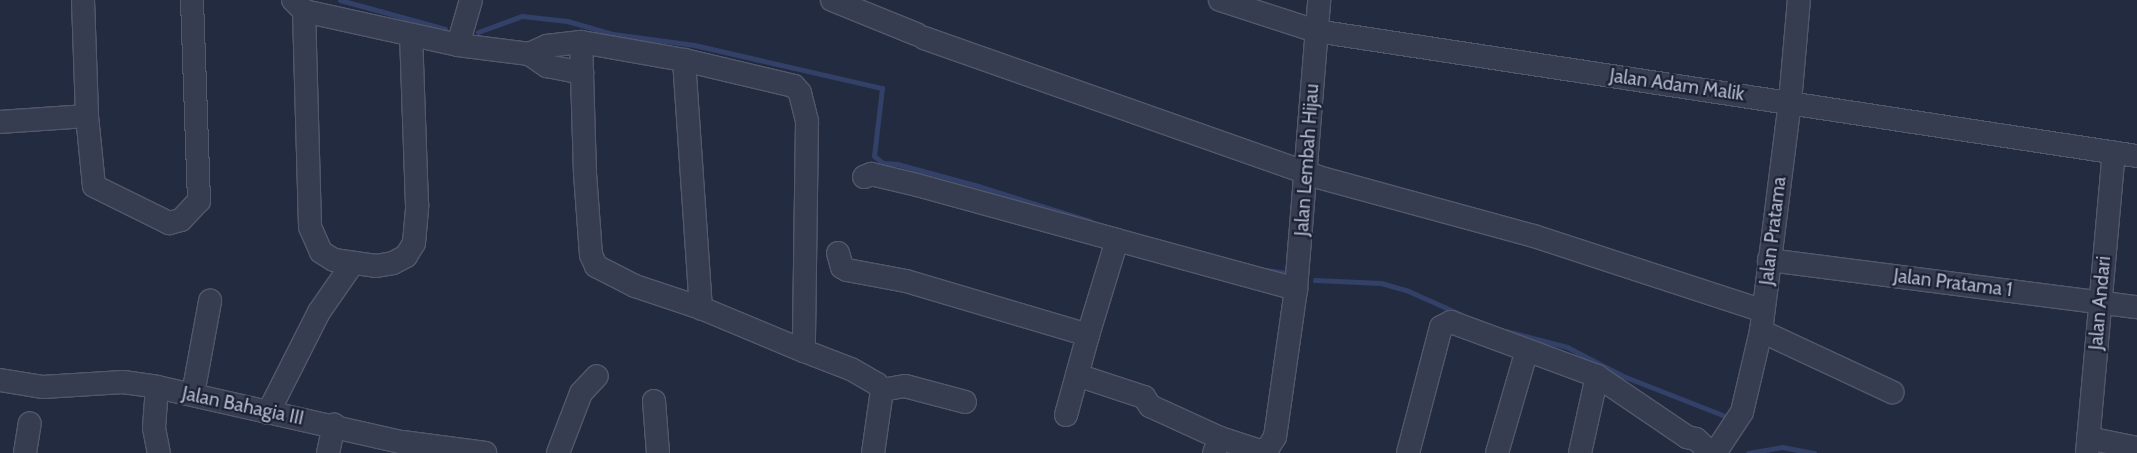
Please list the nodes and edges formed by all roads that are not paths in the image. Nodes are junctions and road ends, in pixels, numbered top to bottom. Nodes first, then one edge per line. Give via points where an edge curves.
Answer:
1 (83, 0) edge
2 (192, 0) edge
3 (471, 0) edge
4 (832, 0) edge
5 (1220, 0) edge
6 (1319, 0) edge
7 (1798, 0) edge
8 (298, 5) edge
9 (1316, 31) junction
10 (411, 35) junction
11 (580, 42) junction
12 (458, 45) junction
13 (529, 54) junction
14 (684, 60) junction
15 (582, 73) junction
16 (1790, 102) junction
17 (87, 116) junction
18 (0, 122) edge
19 (2114, 152) junction
20 (2137, 156) edge
21 (1306, 173) junction
22 (864, 177) dead end
23 (1117, 240) junction
24 (838, 253) dead end
25 (1768, 260) junction
26 (353, 264) junction
27 (1296, 289) junction
28 (210, 301) dead end
29 (2100, 302) junction
30 (701, 308) junction
31 (2137, 308) edge
32 (1762, 321) junction
33 (1088, 335) junction
34 (1527, 350) junction
35 (804, 351) junction
36 (1077, 375) junction
37 (597, 376) dead end
38 (1597, 376) junction
39 (0, 380) edge
40 (158, 388) junction
41 (882, 390) junction
42 (1892, 392) dead end
43 (193, 394) junction
44 (654, 401) dead end
45 (965, 402) dead end
46 (268, 413) junction
47 (1066, 414) dead end
48 (30, 423) dead end
49 (334, 425) junction
50 (1217, 445) edge
51 (1684, 445) edge
52 (2088, 446) edge
53 (402, 447) edge
54 (2137, 448) edge
55 (25, 453) edge
56 (159, 453) edge
57 (328, 453) edge
58 (485, 453) edge
59 (558, 453) edge
60 (658, 453) edge
61 (873, 453) edge
62 (1408, 453) edge
63 (1497, 453) edge
64 (1580, 453) edge
65 (1710, 453) edge
66 (1715, 453) edge

1 - 17 street
2 - 17 street via 199,201 192,211 181,220 169,222 94,186
3 - 12 street
4 - 21 street via 921,36
5 - 9 street, Jalan Adam Malik
6 - 9 street, Jalan Lembah Hijau
7 - 16 street, Jalan Pratama
8 - 10 street
8 - 26 street via 310,228 321,252 334,260
9 - 16 street, Jalan Adam Malik
9 - 21 street, Jalan Lembah Hijau
10 - 12 street
10 - 26 street via 417,205 414,243 406,256 393,263 376,266
11 - 13 street via 547,46
11 - 14 street
11 - 15 street
12 - 13 street
13 - 15 street via 547,66
14 - 30 street
14 - 35 street via 794,86 804,100 807,122
15 - 30 street via 590,255 596,266 635,286
16 - 19 street, Jalan Adam Malik
16 - 25 street, Jalan Pratama
17 - 18 street
19 - 20 street, Jalan Adam Malik
19 - 29 street, Jalan Andari
21 - 27 street, Jalan Lembah Hijau
21 - 32 street via 1534,236
22 - 23 street via 871,174 917,185
23 - 27 street
23 - 33 street
24 - 33 street via 842,267 847,270 906,281
25 - 29 street, Jalan Pratama 1
25 - 32 street, Jalan Pratama
26 - 46 street via 318,312
27 - 50 street, Jalan Lembah Hijau via 1275,437 1268,448 1260,451
28 - 43 street
29 - 31 street, Jalan Pratama 1
29 - 52 street, Jalan Andari
30 - 35 street
32 - 42 street
32 - 66 street, Jalan Pratama via 1742,412
33 - 36 street
34 - 38 street
34 - 62 street via 1467,326 1451,322 1441,327
34 - 63 street
35 - 41 street via 851,369
36 - 47 street
36 - 50 street via 1144,397 1150,406
37 - 59 street via 581,393
38 - 51 street
38 - 64 street
39 - 40 street, Jalan Bahagia III via 43,387 123,382
40 - 43 street, Jalan Bahagia III
40 - 56 street via 154,428
41 - 45 street via 905,386
41 - 61 street
43 - 46 street, Jalan Bahagia III
44 - 60 street
46 - 49 street, Jalan Bahagia III
48 - 55 street
49 - 53 street, Jalan Bahagia III
49 - 57 street
51 - 65 street via 1696,439
52 - 54 street
53 - 58 street, Jalan Bahagia III

